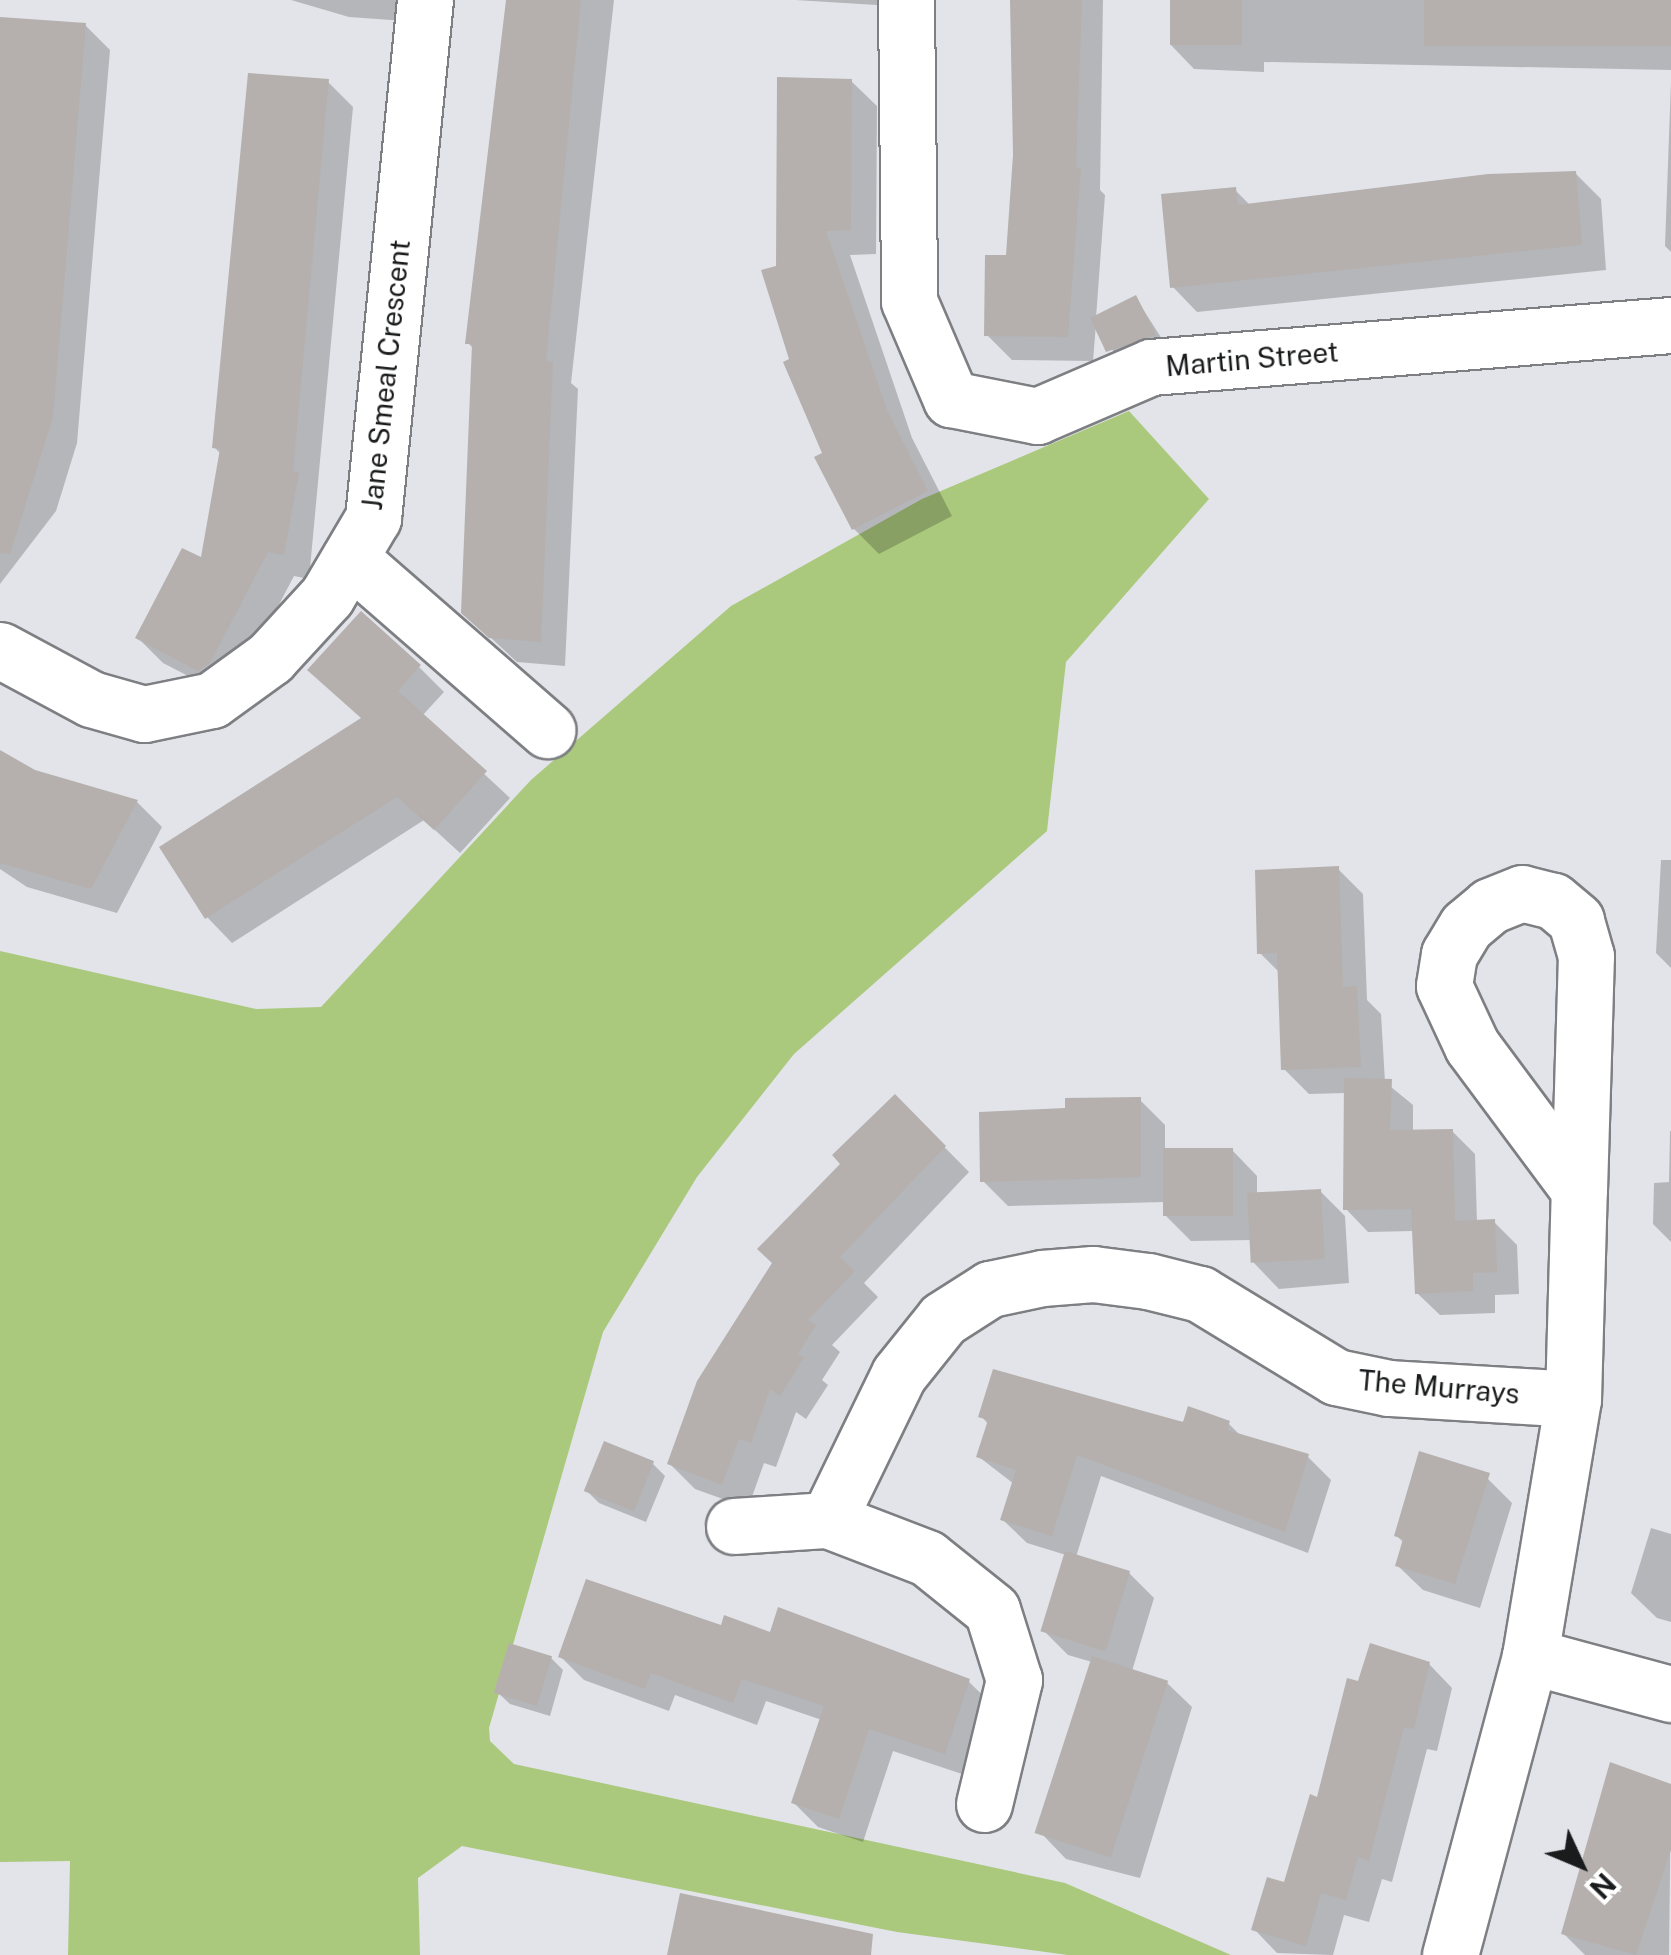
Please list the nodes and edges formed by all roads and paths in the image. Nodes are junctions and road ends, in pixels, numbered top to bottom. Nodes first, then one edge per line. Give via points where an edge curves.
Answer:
1 (425, 0) edge
2 (906, 0) edge
3 (1671, 324) edge
4 (350, 558) junction
5 (0, 650) edge
6 (547, 730) dead end
7 (1588, 872) dead end
8 (1586, 956) junction
9 (1579, 1190) junction
10 (1573, 1399) junction
11 (828, 1520) junction
12 (734, 1526) dead end
13 (1530, 1656) junction
14 (1671, 1694) edge
15 (984, 1804) dead end
16 (1450, 1955) edge

1 - 4 street, Jane Smeal Crescent via 372,518
2 - 3 street, Martin Street via 908,301 951,399 1036,416 1151,367
4 - 5 street, Jane Smeal Crescent via 327,596 270,658 212,700 144,714 91,699
4 - 6 street
7 - 8 street
8 - 9 street
8 - 9 street via 1576,920 1552,901 1522,892 1466,926 1448,954 1444,986 1472,1046
9 - 10 street
10 - 11 street, The Murrays via 1389,1388 1336,1377 1200,1294 1093,1274 1042,1278 990,1289 943,1319 900,1374
10 - 13 street
11 - 12 street
11 - 15 street via 927,1558 992,1610 1014,1680
13 - 14 street
13 - 16 street

